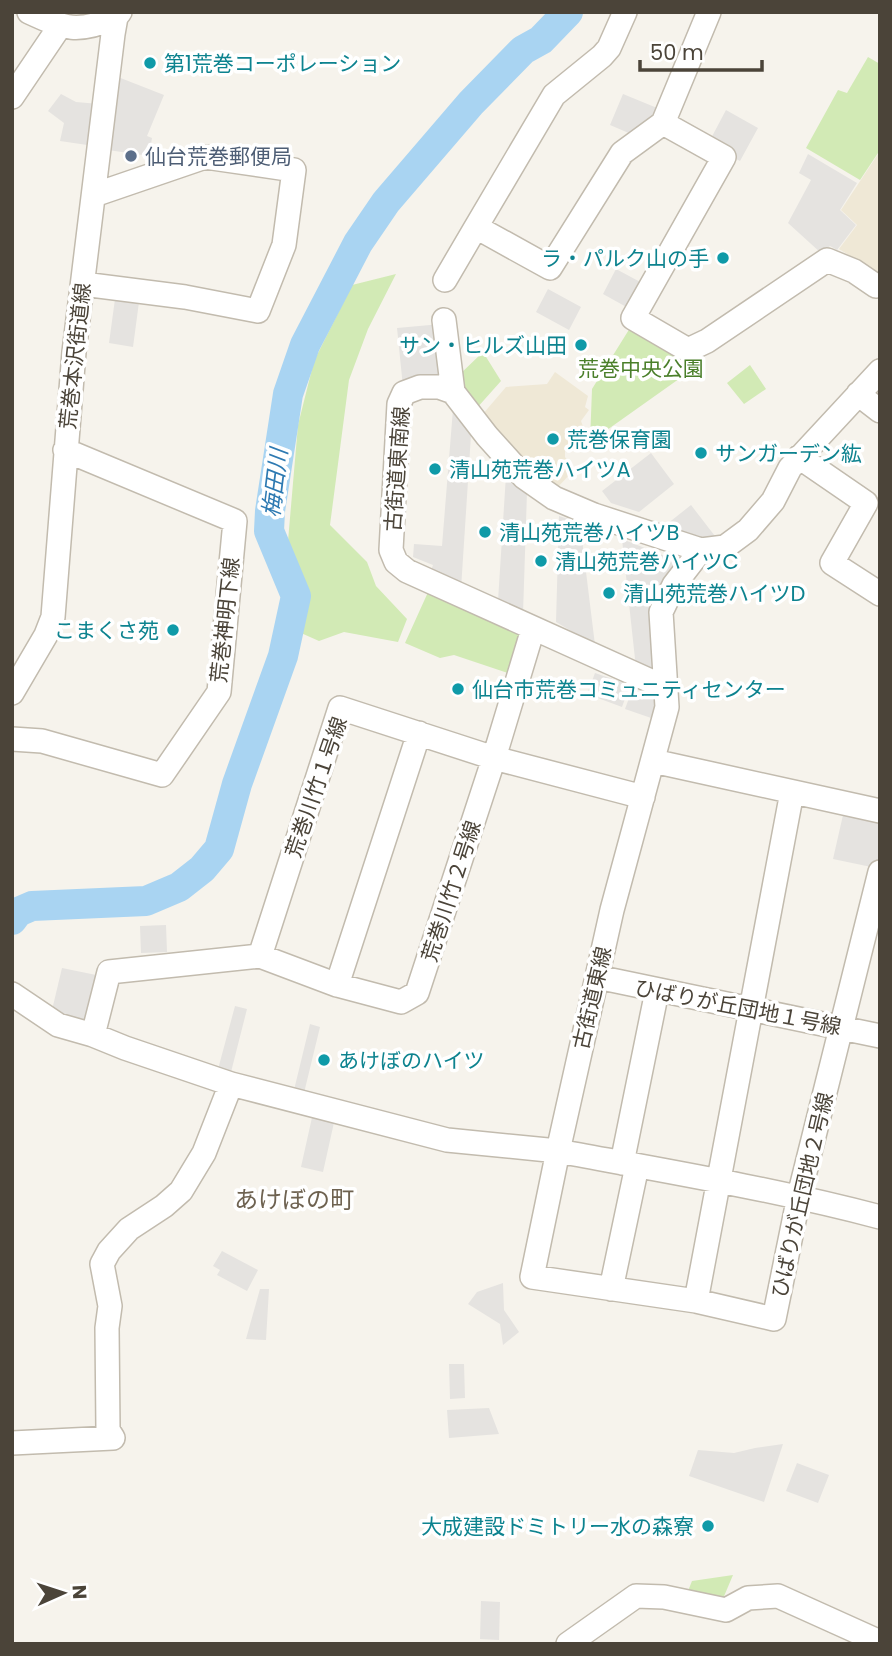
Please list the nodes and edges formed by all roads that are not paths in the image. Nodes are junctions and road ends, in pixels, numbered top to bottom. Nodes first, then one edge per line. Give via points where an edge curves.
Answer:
1 (29, 12) edge
2 (625, 12) edge
3 (709, 12) edge
4 (118, 14) edge
5 (60, 26) junction
6 (12, 97) edge
7 (663, 122) junction
8 (94, 195) junction
9 (476, 228) junction
10 (445, 280) dead end
11 (83, 284) junction
12 (879, 289) edge
13 (444, 320) dead end
14 (880, 371) edge
15 (453, 392) junction
16 (858, 394) junction
17 (880, 411) edge
18 (65, 450) junction
19 (799, 457) junction
20 (701, 550) junction
21 (880, 594) edge
22 (533, 629) junction
23 (664, 687) junction
24 (12, 693) edge
25 (419, 733) junction
26 (12, 739) edge
27 (494, 758) junction
28 (653, 761) junction
29 (792, 792) junction
30 (643, 797) junction
31 (880, 811) edge
32 (880, 872) edge
33 (260, 956) junction
34 (597, 977) junction
35 (337, 985) junction
36 (657, 991) junction
37 (12, 994) edge
38 (751, 1008) junction
39 (842, 1027) junction
40 (93, 1035) junction
41 (880, 1037) edge
42 (231, 1084) junction
43 (558, 1152) junction
44 (629, 1164) junction
45 (719, 1180) junction
46 (799, 1196) junction
47 (880, 1216) edge
48 (611, 1289) junction
49 (696, 1301) junction
50 (12, 1443) edge
51 (880, 1642) edge
52 (568, 1644) edge

1 - 5 street
2 - 9 street via 609,48 554,95
3 - 7 street
4 - 5 street via 86,27
4 - 8 street, 荒巻本沢街道線
5 - 6 street
7 - 9 street via 622,153 550,268
7 - 12 street via 724,157 633,318 688,350 827,260
8 - 11 street, 荒巻本沢街道線
8 - 11 street via 205,157 293,170 284,245 257,311
9 - 10 street
11 - 18 street, 荒巻本沢街道線
13 - 15 street
14 - 16 street
15 - 20 street via 523,477 554,498
15 - 22 street, 古街道東南線 via 420,387 404,393 399,404 391,550 407,571
16 - 17 street
16 - 19 street
18 - 24 street, 荒巻本沢街道線 via 53,617
18 - 26 street, 荒巻神明下線 via 235,521 219,692 162,775 42,741
19 - 20 street via 773,501 748,530 724,547
19 - 21 street via 866,503 832,563
20 - 23 street, 古街道東線 via 674,585 661,612
22 - 23 street, 古街道東南線
22 - 27 street, 荒巻川竹２号線
23 - 28 street, 古街道東線 via 667,707
25 - 27 street, 荒巻川竹１号線
25 - 33 street, 荒巻川竹１号線 via 340,708
25 - 35 street
27 - 30 street, 荒巻川竹１号線
27 - 35 street, 荒巻川竹２号線 via 417,993 401,1002
28 - 29 street
28 - 30 street, 古街道東線
29 - 31 street
29 - 38 street
30 - 34 street, 古街道東線
32 - 39 street, ひばりが丘団地２号線
33 - 35 street, 荒巻川竹２号線
33 - 40 street via 109,972
34 - 36 street, ひばりが丘団地１号線
34 - 43 street, 古街道東線
36 - 38 street, ひばりが丘団地１号線
36 - 44 street
37 - 40 street via 58,1025
38 - 39 street, ひばりが丘団地１号線
38 - 45 street
39 - 41 street, ひばりが丘団地１号線
39 - 46 street, ひばりが丘団地２号線
40 - 42 street
42 - 43 street via 447,1140
42 - 50 street via 204,1153 181,1191 130,1229 102,1264 110,1306 108,1430 113,1438
43 - 44 street
43 - 48 street, ひばりが丘団地２号線 via 532,1277
44 - 45 street
44 - 48 street
45 - 46 street
45 - 49 street
46 - 47 street
46 - 49 street, ひばりが丘団地２号線 via 774,1319
48 - 49 street, ひばりが丘団地２号線
51 - 52 street via 778,1596 748,1598 726,1611 664,1597 636,1596

